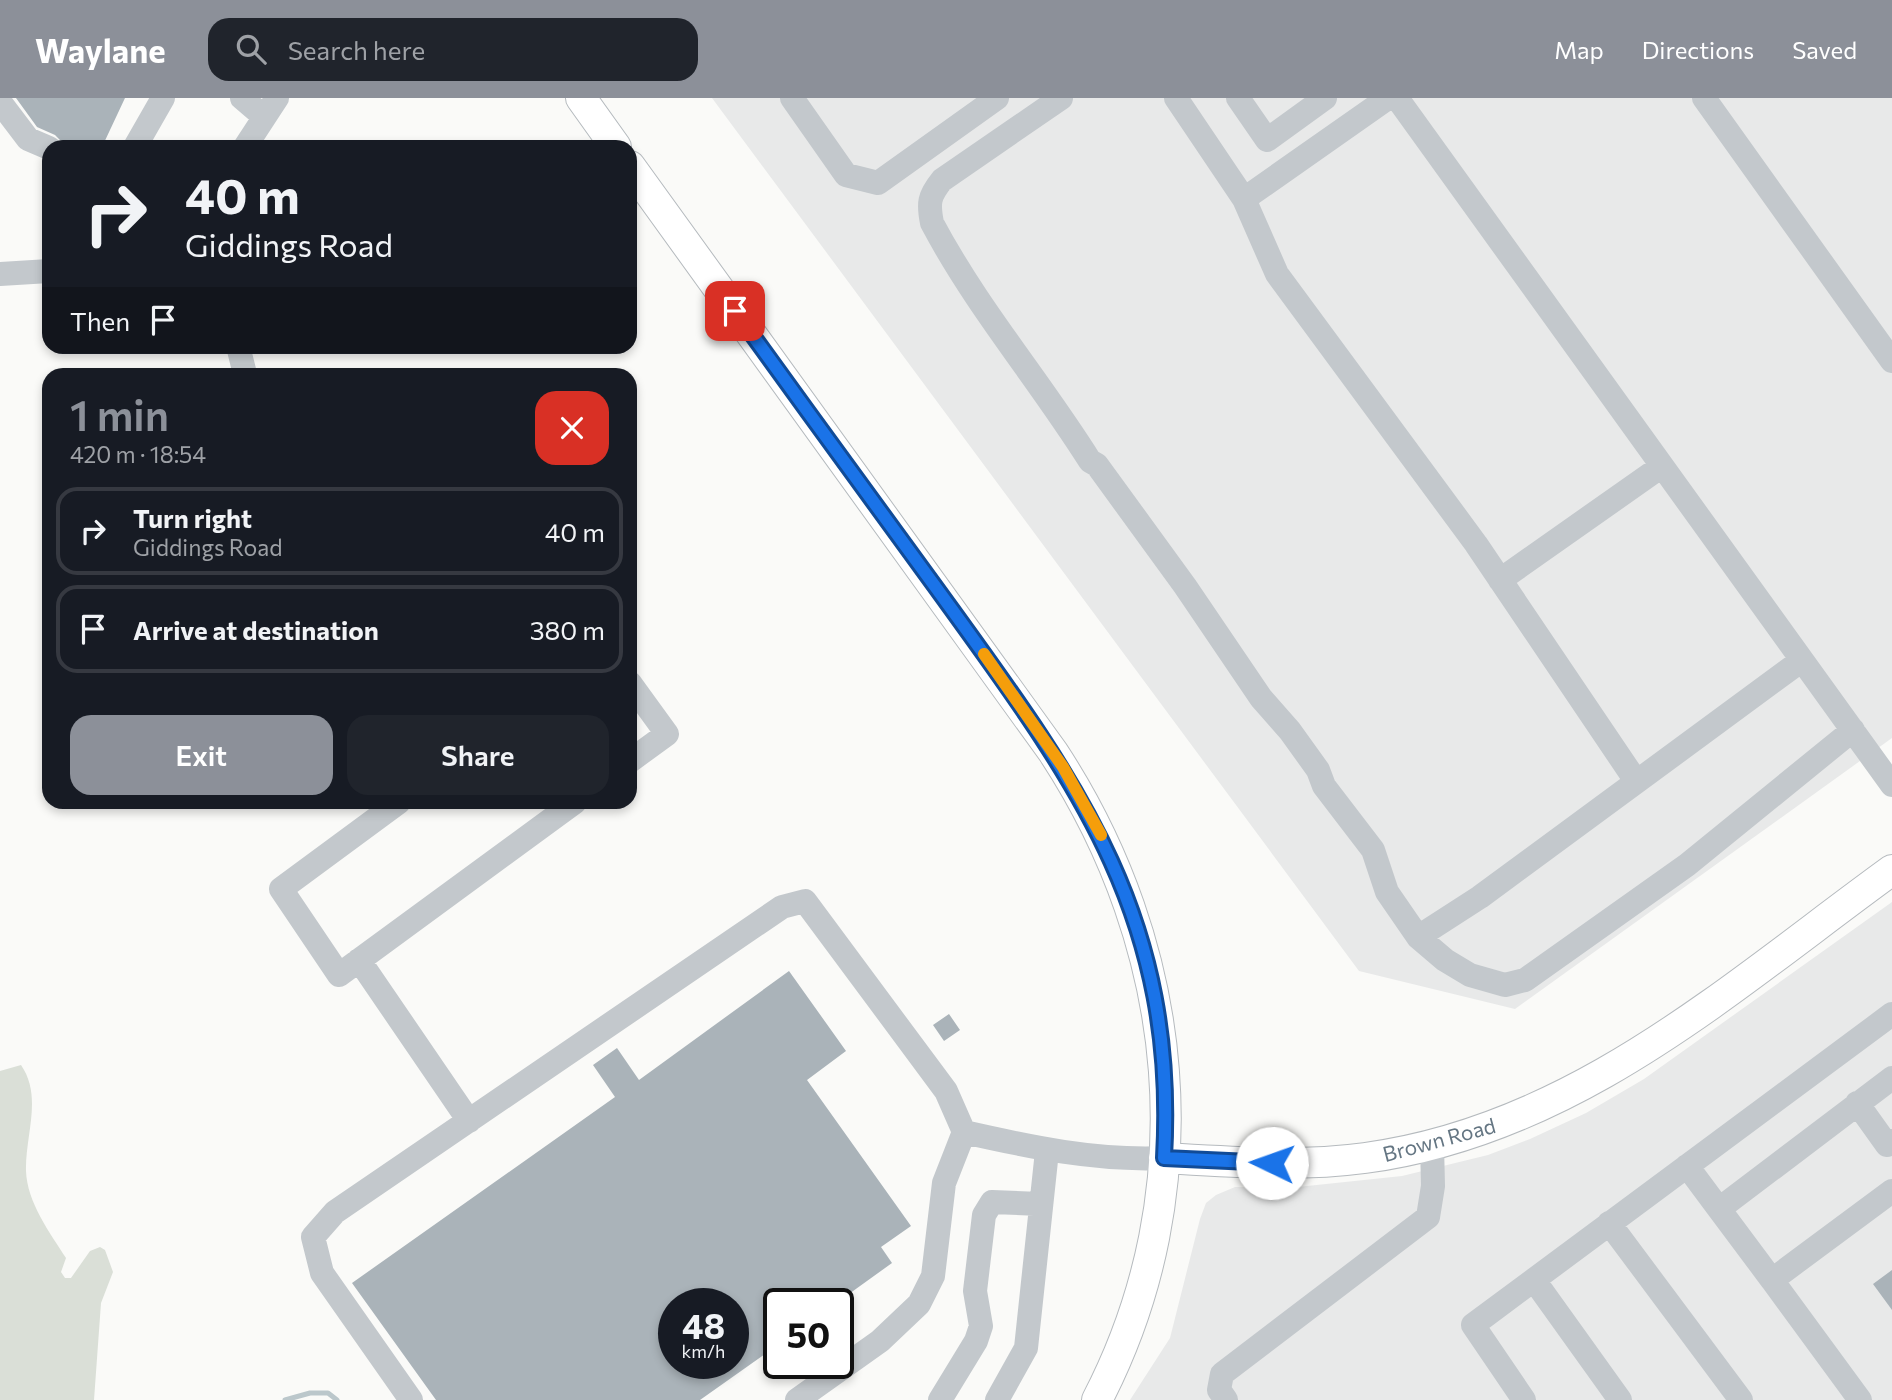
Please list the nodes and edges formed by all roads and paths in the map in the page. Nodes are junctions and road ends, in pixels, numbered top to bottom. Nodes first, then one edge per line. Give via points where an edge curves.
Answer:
1 (163, 98) edge
2 (242, 98) edge
3 (581, 98) edge
4 (792, 98) edge
5 (997, 98) edge
6 (1061, 98) edge
7 (1176, 98) edge
8 (1238, 98) edge
9 (1325, 98) edge
10 (1388, 98) edge
11 (1397, 98) edge
12 (1704, 98) edge
13 (0, 102) edge
14 (270, 107) edge
15 (139, 140) edge
16 (249, 140) edge
17 (612, 140) edge
18 (42, 145) edge
19 (637, 176) edge
20 (1244, 200) junction
21 (42, 271) edge
22 (0, 274) edge
23 (1892, 361) edge
24 (1662, 466) junction
25 (1500, 580) junction
26 (1802, 660) junction
27 (637, 693) edge
28 (1853, 730) junction
29 (637, 756) edge
30 (1636, 781) junction
31 (1892, 785) edge
32 (390, 809) edge
33 (565, 809) edge
34 (1892, 870) edge
35 (1418, 937) junction
36 (359, 960) junction
37 (1892, 1014) edge
38 (1892, 1078) edge
39 (1857, 1103) junction
40 (469, 1121) junction
41 (964, 1132) junction
42 (1892, 1141) edge
43 (1432, 1145) junction
44 (1047, 1151) junction
45 (1164, 1158) junction
46 (1687, 1167) junction
47 (1892, 1191) edge
48 (1040, 1204) junction
49 (1719, 1209) junction
50 (1609, 1223) junction
51 (1534, 1280) junction
52 (1772, 1280) junction
53 (1103, 1397) edge
54 (411, 1400) edge
55 (797, 1400) edge
56 (940, 1400) edge
57 (997, 1400) edge
58 (1226, 1400) edge
59 (1524, 1400) edge
60 (1620, 1400) edge
61 (1741, 1400) edge
62 (1860, 1400) edge

1 - 15 street
2 - 14 street
3 - 17 main road
4 - 5 street via 846,176 878,183
6 - 35 street via 942,180 928,204 932,223 1023,368 1130,508 1373,850 1387,892
7 - 20 street
8 - 9 street via 1267,140
10 - 20 street
11 - 24 street
12 - 23 street
13 - 18 street via 28,139
14 - 16 street
19 - 45 main road via 1004,681 1095,823 1128,897 1152,983 1164,1078
20 - 25 street via 1277,274
21 - 22 street
24 - 25 street
24 - 26 street
25 - 30 street
26 - 28 street
26 - 30 street
27 - 29 street via 667,734
28 - 31 street
28 - 35 street via 1687,865 1525,979 1505,985 1470,975
30 - 35 street via 1480,897
32 - 36 street via 281,889 339,975
33 - 36 street
34 - 43 main road, Brown Road via 1619,1067 1524,1115
36 - 40 street
37 - 46 street
38 - 39 street
39 - 42 street via 1887,1145
39 - 49 street
40 - 41 street via 782,906 805,901 946,1091
40 - 54 street via 335,1212 313,1237 322,1273
41 - 44 street
41 - 55 street via 944,1184 933,1276 919,1304 880,1341
43 - 45 main road, Brown Road via 1310,1163
43 - 58 street via 1428,1217 1222,1374 1219,1390
44 - 45 street
44 - 48 street
45 - 53 main road via 1144,1278
46 - 49 street
46 - 50 street
47 - 52 street
48 - 56 street via 992,1202 984,1215 975,1291 981,1326
48 - 57 street via 1026,1348
49 - 52 street
50 - 51 street
50 - 61 street
51 - 59 street via 1473,1325
51 - 60 street
52 - 62 street

